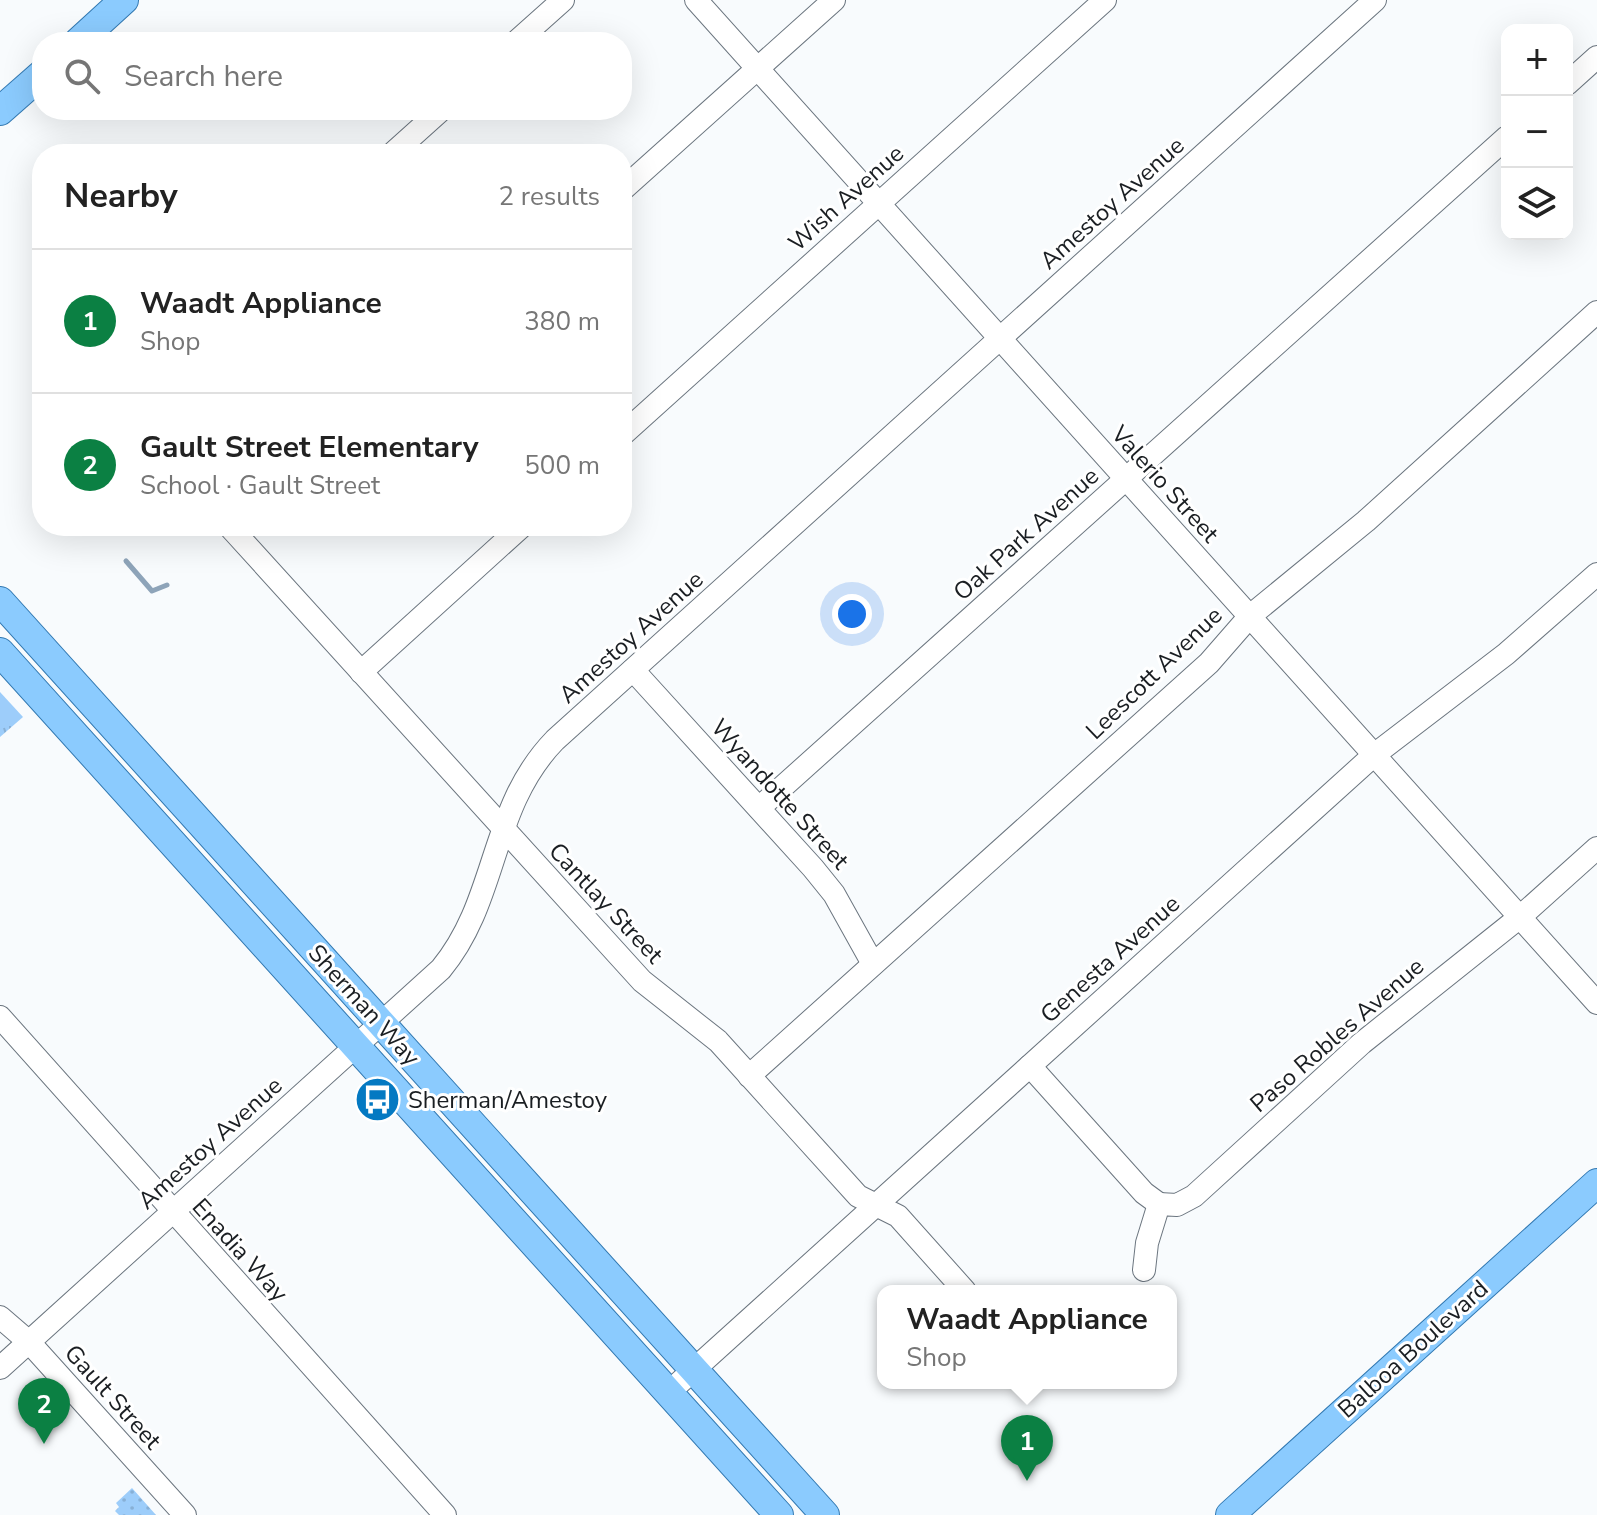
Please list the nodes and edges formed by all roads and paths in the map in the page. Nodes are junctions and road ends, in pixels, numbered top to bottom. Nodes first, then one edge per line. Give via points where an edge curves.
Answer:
1 (124, 0) edge
2 (563, 0) edge
3 (696, 0) edge
4 (834, 0) edge
5 (1105, 0) edge
6 (1375, 0) edge
7 (89, 32) edge
8 (527, 32) edge
9 (1597, 57) edge
10 (756, 70) junction
11 (1573, 79) edge
12 (32, 83) edge
13 (0, 111) edge
14 (430, 120) edge
15 (1501, 142) edge
16 (403, 144) edge
17 (632, 181) edge
18 (877, 204) junction
19 (1597, 312) edge
20 (999, 340) junction
21 (632, 426) edge
22 (1125, 480) junction
23 (245, 536) edge
24 (511, 536) edge
25 (1597, 574) edge
26 (0, 601) edge
27 (1250, 616) junction
28 (0, 652) edge
29 (633, 670) junction
30 (361, 672) junction
31 (1374, 755) junction
32 (759, 808) junction
33 (502, 830) junction
34 (1597, 848) edge
35 (1520, 917) junction
36 (873, 964) junction
37 (1597, 1003) edge
38 (0, 1017) edge
39 (381, 1024) junction
40 (356, 1046) junction
41 (1030, 1066) junction
42 (749, 1076) junction
43 (1597, 1183) edge
44 (1159, 1204) junction
45 (876, 1205) junction
46 (172, 1213) junction
47 (1144, 1270) dead end
48 (960, 1285) edge
49 (0, 1317) edge
50 (29, 1342) junction
51 (0, 1368) edge
52 (693, 1370) junction
53 (668, 1393) junction
54 (185, 1515) edge
55 (445, 1515) edge
56 (779, 1515) edge
57 (825, 1515) edge
58 (1230, 1515) edge

1 - 7 main road
2 - 8 street
3 - 10 street, Valerio Street
4 - 10 street
5 - 18 street, Wish Avenue
6 - 20 street, Amestoy Avenue
9 - 11 street
10 - 17 street
10 - 18 street, Valerio Street
12 - 13 main road
14 - 16 street
15 - 22 street, Oak Park Avenue
18 - 20 street, Valerio Street
18 - 21 street, Wish Avenue
19 - 27 street, Leescott Avenue via 1366,521
20 - 22 street, Valerio Street
20 - 29 street, Amestoy Avenue
22 - 27 street, Valerio Street
22 - 32 street, Oak Park Avenue
23 - 30 street, Cantlay Street
24 - 30 street
25 - 31 street, Genesta Avenue via 1506,654
26 - 39 main road, Sherman Way
27 - 31 street, Valerio Street
27 - 36 street, Leescott Avenue via 1209,663
28 - 40 main road, Sherman Way
29 - 32 street, Wyandotte Street
29 - 33 street, Amestoy Avenue via 547,749 515,793
30 - 33 street, Cantlay Street
31 - 35 street, Valerio Street
31 - 41 street, Genesta Avenue
32 - 36 street, Wyandotte Street via 834,894
33 - 39 street, Amestoy Avenue via 480,902 453,955
33 - 42 street, Cantlay Street via 642,981 718,1041
34 - 35 street, Paso Robles Avenue
35 - 37 street, Valerio Street
35 - 44 street, Paso Robles Avenue via 1373,1033 1194,1196 1177,1205
36 - 42 street, Leescott Avenue
38 - 46 street, Enadia Way
39 - 40 street, Amestoy Avenue
39 - 52 main road, Sherman Way
40 - 46 street, Amestoy Avenue
40 - 53 main road, Sherman Way
41 - 44 street
41 - 45 street, Genesta Avenue
42 - 45 street, Cantlay Street via 858,1196
43 - 58 main road, Balboa Boulevard
44 - 47 street
45 - 48 street, Cantlay Street via 898,1216
45 - 52 street, Genesta Avenue
46 - 50 street, Amestoy Avenue
46 - 55 street, Enadia Way
49 - 50 street, Gault Street
50 - 51 street, Amestoy Avenue
50 - 54 street, Gault Street
52 - 53 street, Genesta Avenue
52 - 57 main road, Sherman Way
53 - 56 main road, Sherman Way

